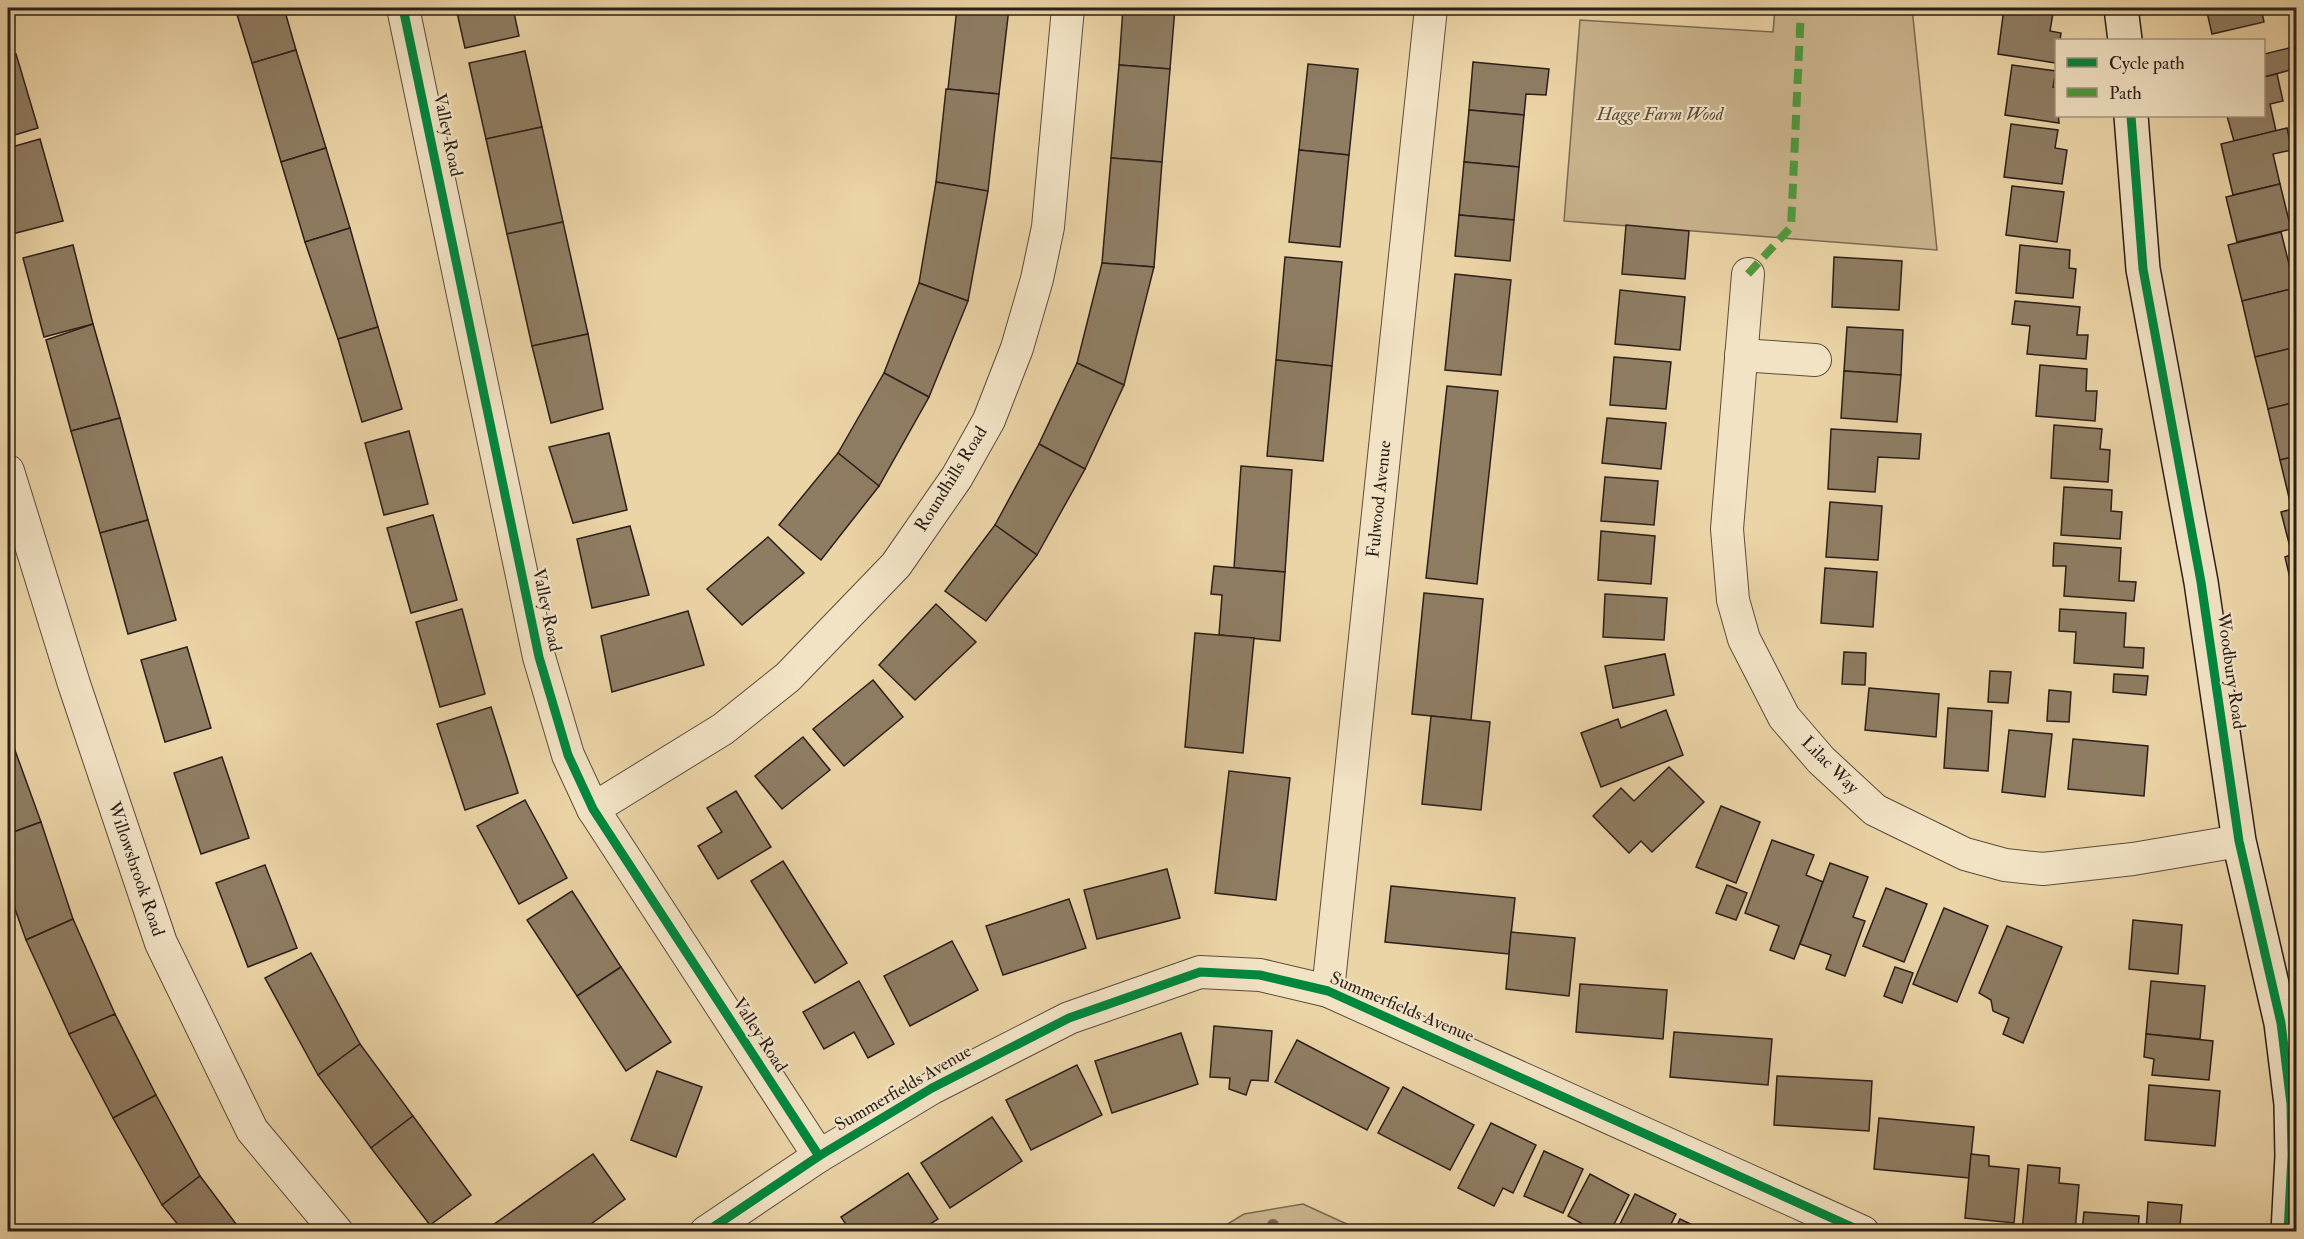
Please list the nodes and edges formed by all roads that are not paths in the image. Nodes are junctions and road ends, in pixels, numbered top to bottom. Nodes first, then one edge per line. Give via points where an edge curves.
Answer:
1 (404, 8) edge
2 (1068, 8) edge
3 (1431, 8) edge
4 (2121, 8) edge
5 (2125, 39) edge
6 (2131, 117) edge
7 (1748, 274) dead end
8 (1741, 355) junction
9 (1815, 360) dead end
10 (8, 471) edge
11 (593, 808) junction
12 (2239, 841) junction
13 (1328, 991) junction
14 (819, 1156) junction
15 (337, 1232) edge
16 (706, 1232) edge
17 (1863, 1232) edge
18 (2288, 1232) edge

1 - 11 street, Valley Road via 539,657 568,755
2 - 11 street, Roundhills Road via 1048,227 1037,279 1017,348 989,420 957,477 896,565 788,677 723,729
3 - 13 street, Fulwood Avenue
4 - 5 street
6 - 12 street, Woodbury Road via 2143,269 2201,582
7 - 8 street, Lilac Way
8 - 9 street
8 - 12 street, Lilac Way via 1727,529 1732,600 1744,639 1784,717 1821,760 1875,810 1965,854 2005,865 2043,869
10 - 15 street, Willowsbrook Road via 160,943 252,1130
11 - 14 street, Valley Road
12 - 18 street, Woodbury Road via 2281,1023 2291,1104
13 - 14 street, Summerfields Avenue via 1260,975 1200,972 1070,1018 932,1088
13 - 17 street, Summerfields Avenue
14 - 16 street, Summerfields Avenue

